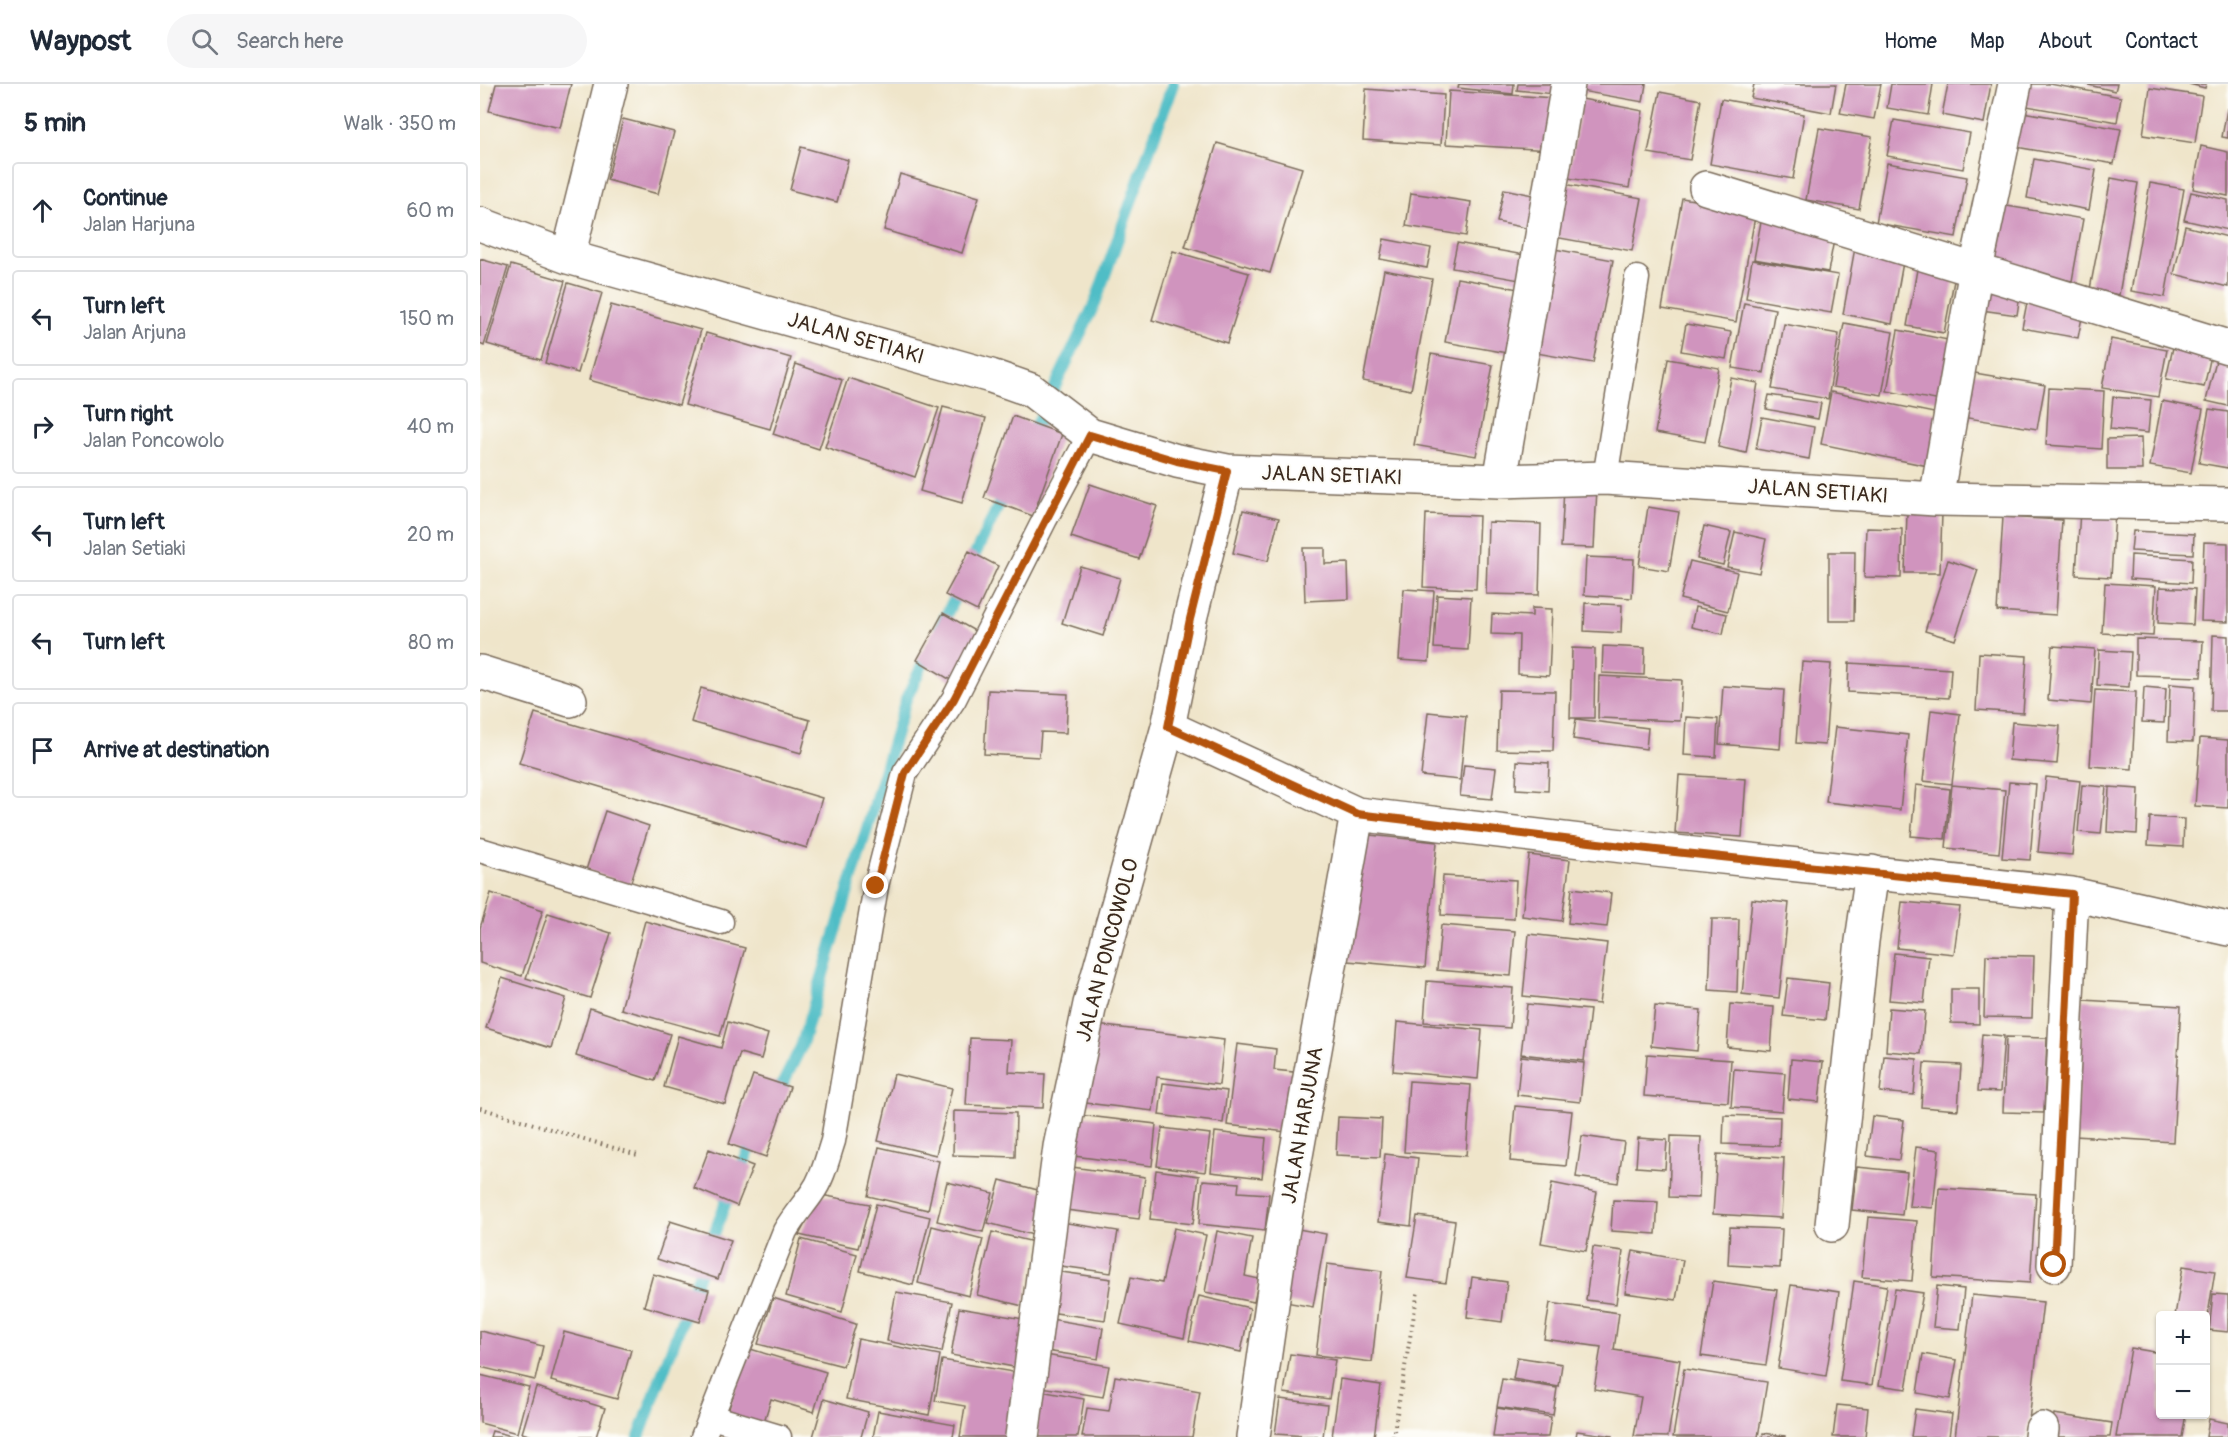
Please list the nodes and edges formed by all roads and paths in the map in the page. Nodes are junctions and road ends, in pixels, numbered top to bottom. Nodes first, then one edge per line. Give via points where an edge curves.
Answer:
1 (611, 84) edge
2 (1568, 84) edge
3 (2015, 84) edge
4 (1706, 188) dead end
5 (480, 224) edge
6 (568, 257) junction
7 (1976, 269) junction
8 (1637, 278) dead end
9 (2228, 347) edge
10 (1090, 435) junction
11 (1227, 471) junction
12 (1605, 478) junction
13 (1500, 481) junction
14 (1936, 499) junction
15 (2228, 504) edge
16 (480, 672) edge
17 (570, 700) dead end
18 (1168, 727) junction
19 (1357, 814) junction
20 (480, 850) edge
21 (1872, 872) junction
22 (2072, 894) junction
23 (721, 922) dead end
24 (2228, 929) edge
25 (480, 1108) edge
26 (641, 1156) dead end
27 (1832, 1226) dead end
28 (2054, 1265) dead end
29 (1418, 1291) dead end
30 (708, 1427) edge
31 (779, 1437) edge
32 (1022, 1437) edge
33 (1253, 1437) edge
34 (1392, 1437) edge

1 - 6 street
2 - 13 street
3 - 7 street
4 - 7 street
5 - 6 street, JALAN SETIAKI
6 - 10 street, JALAN SETIAKI via 991,376 1031,390
7 - 9 street
7 - 14 street
8 - 12 lane
10 - 11 street, JALAN SETIAKI via 1177,461
10 - 30 lane via 954,699 905,773 876,886 833,1141 812,1194 785,1231
11 - 13 street, JALAN SETIAKI
11 - 18 street, JALAN PONCOWOLO
12 - 13 street, JALAN SETIAKI
12 - 14 street, JALAN SETIAKI
14 - 15 street, JALAN SETIAKI
16 - 17 street
18 - 19 street
18 - 32 street, JALAN PONCOWOLO via 1146,814 1107,937 1074,1078 1060,1147
19 - 21 street
19 - 33 street, JALAN HARJUNA via 1282,1234
20 - 23 lane
21 - 22 street
21 - 27 street
22 - 24 street
22 - 28 street
25 - 26 path
29 - 34 path
30 - 31 lane

